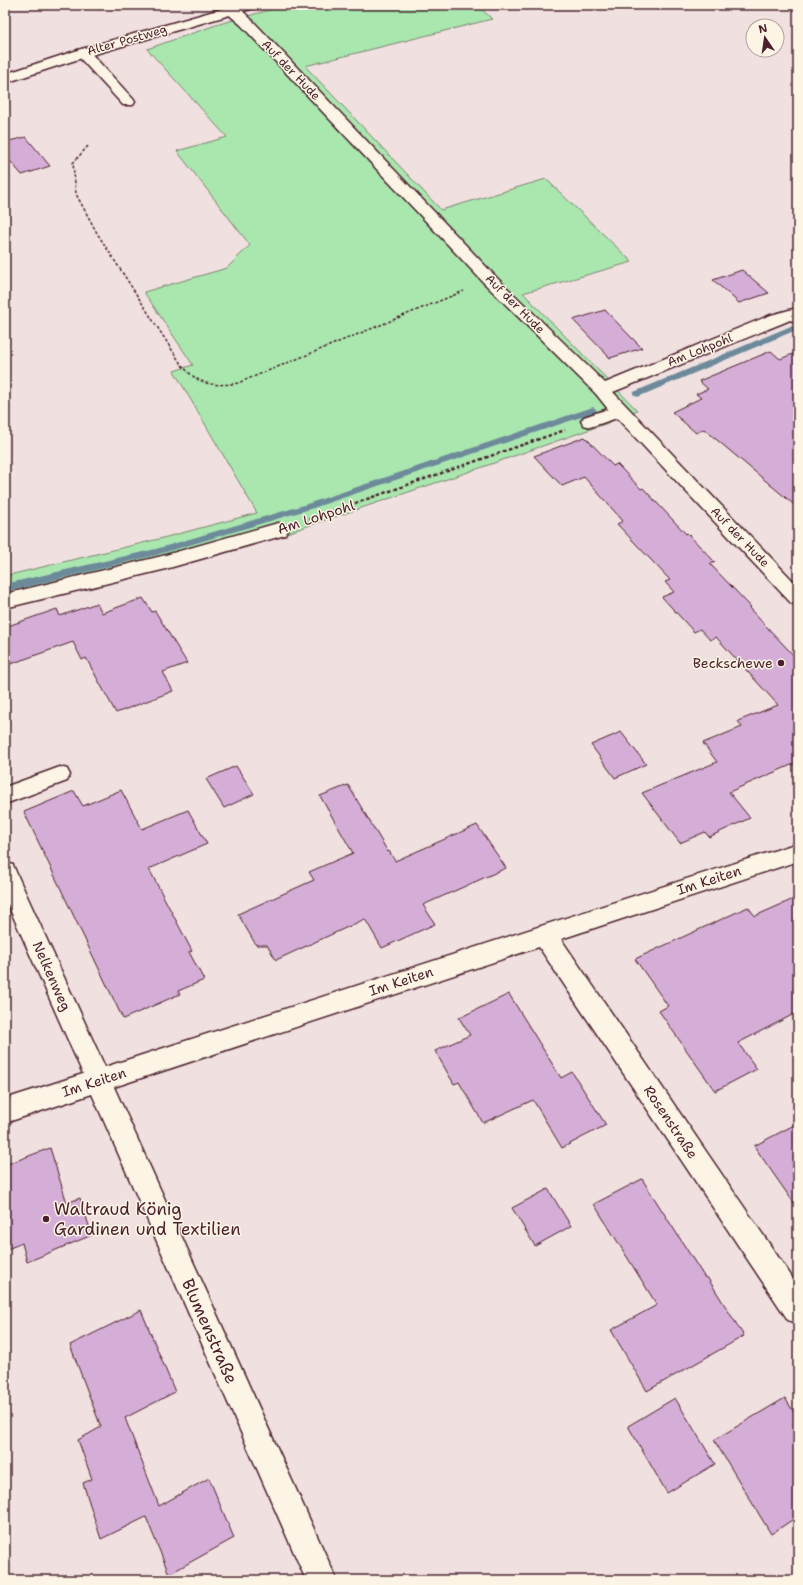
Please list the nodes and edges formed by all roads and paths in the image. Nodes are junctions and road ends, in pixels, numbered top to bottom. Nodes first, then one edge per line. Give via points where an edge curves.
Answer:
1 (249, 5) edge
2 (231, 7) edge
3 (83, 53) junction
4 (5, 79) edge
5 (128, 102) dead end
6 (88, 146) dead end
7 (490, 280) junction
8 (798, 318) edge
9 (602, 390) junction
10 (620, 411) junction
11 (590, 421) joint
12 (278, 530) joint
13 (798, 598) edge
14 (5, 601) edge
15 (60, 775) dead end
16 (5, 796) edge
17 (798, 852) edge
18 (5, 872) edge
19 (544, 934) junction
20 (99, 1081) junction
21 (5, 1110) edge
22 (798, 1310) edge
23 (322, 1580) edge

1 - 2 street, Alter Postweg
2 - 3 street, Alter Postweg
2 - 7 street, Auf der Hude
3 - 4 street, Alter Postweg
3 - 5 lane
6 - 7 path via 73,163 76,194 97,233 181,364 198,382 224,386 238,383
7 - 9 street, Auf der Hude
8 - 9 street, Am Lohpohl via 793,314 777,319
9 - 10 street, Auf der Hude
10 - 11 street
10 - 13 street, Auf der Hude
11 - 12 path, Am Lohpohl
12 - 14 street, Am Lohpohl via 162,563
15 - 16 lane
17 - 19 street, Im Keiten
18 - 20 street, Nelkenweg
19 - 20 street, Im Keiten
19 - 22 street, Rosenstraße
20 - 21 street, Im Keiten
20 - 23 street, Blumenstraße

